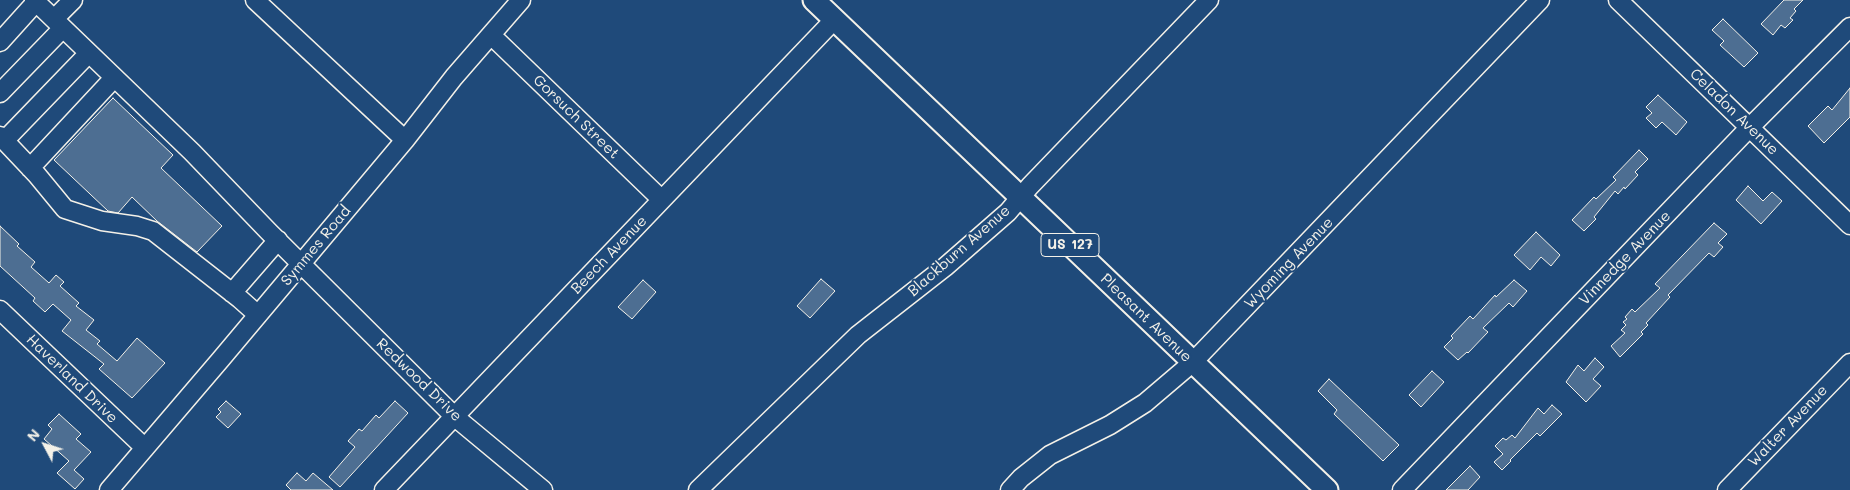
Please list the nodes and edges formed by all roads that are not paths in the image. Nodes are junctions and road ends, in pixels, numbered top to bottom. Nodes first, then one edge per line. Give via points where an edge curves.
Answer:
1 (74, 0) edge
2 (255, 0) edge
3 (520, 0) edge
4 (814, 0) edge
5 (1209, 0) edge
6 (1540, 0) edge
7 (1618, 0) edge
8 (36, 1) edge
9 (834, 20) junction
10 (61, 21) junction
11 (1850, 27) edge
12 (491, 35) junction
13 (0, 42) edge
14 (89, 53) junction
15 (114, 78) junction
16 (0, 93) edge
17 (1750, 128) junction
18 (2, 138) edge
19 (405, 140) junction
20 (30, 168) junction
21 (1020, 197) junction
22 (661, 200) junction
23 (1850, 226) edge
24 (278, 240) junction
25 (302, 263) junction
26 (232, 292) junction
27 (0, 310) edge
28 (258, 315) junction
29 (1192, 362) junction
30 (1850, 363) edge
31 (455, 417) junction
32 (145, 448) junction
33 (115, 488) edge
34 (384, 490) edge
35 (543, 490) edge
36 (698, 490) edge
37 (1010, 490) edge
38 (1327, 490) edge
39 (1402, 490) edge
40 (1727, 490) edge

1 - 10 street
2 - 19 street
3 - 12 street, Symmes Road
4 - 9 main road, Pleasant Avenue / US 127
5 - 21 street, Blackburn Avenue
6 - 29 street, Wyoming Avenue
7 - 17 street, Celadon Avenue
8 - 10 street, Redwood Drive
8 - 13 street
9 - 21 main road, Pleasant Avenue / US 127
9 - 22 street, Beech Avenue
10 - 14 street, Redwood Drive
10 - 16 street
11 - 17 street, Vinnedge Avenue
12 - 19 street, Symmes Road
12 - 22 street, Gorsuch Street
14 - 15 street, Redwood Drive
14 - 18 street
15 - 20 street
15 - 24 street, Redwood Drive
17 - 23 street, Celadon Avenue
17 - 39 street, Vinnedge Avenue
18 - 20 street
19 - 25 street, Symmes Road
20 - 26 street via 65,209 102,221 153,231
21 - 29 main road, Pleasant Avenue / US 127
21 - 36 street, Blackburn Avenue via 1008,212 945,266 858,334
22 - 31 street, Beech Avenue
24 - 25 street, Redwood Drive
24 - 26 street
25 - 28 street, Symmes Road
25 - 31 street, Redwood Drive
26 - 28 street
27 - 32 street, Haverland Drive
28 - 32 street, Symmes Road
29 - 37 street, Wyoming Avenue via 1144,403 1110,425 1050,455
29 - 38 main road, Pleasant Avenue / US 127
30 - 40 street, Walter Avenue
31 - 34 street, Beech Avenue
31 - 35 street, Redwood Drive
32 - 33 street, Symmes Road

